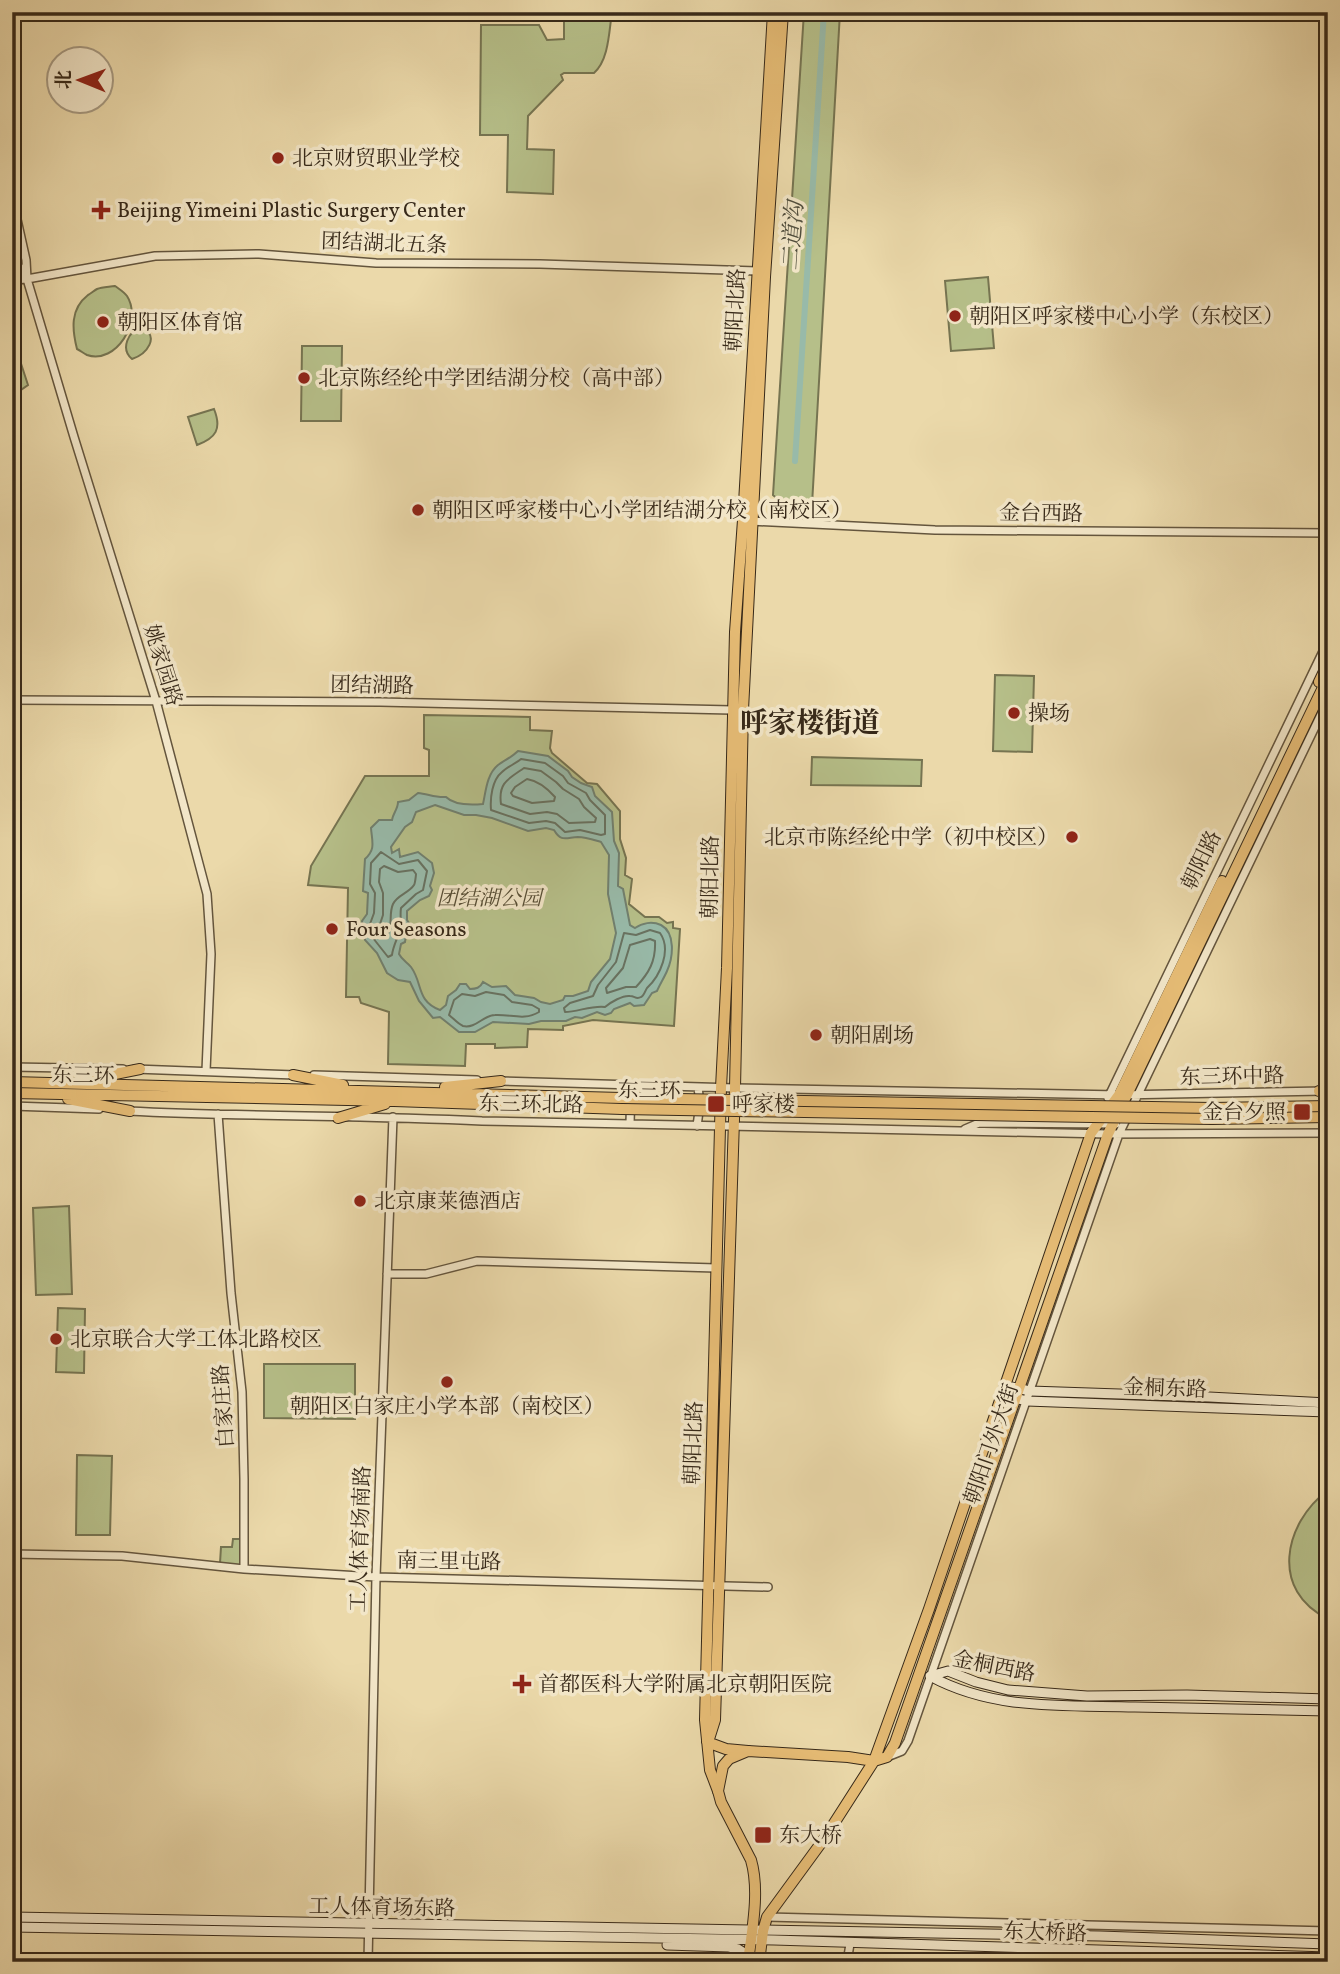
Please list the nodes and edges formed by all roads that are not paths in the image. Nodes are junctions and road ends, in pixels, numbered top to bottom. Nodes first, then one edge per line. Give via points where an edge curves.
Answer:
1 (773, 12) edge
2 (783, 12) edge
3 (12, 22) edge
4 (12, 250) edge
5 (757, 271) junction
6 (27, 279) junction
7 (12, 280) edge
8 (748, 521) junction
9 (1328, 533) edge
10 (1328, 641) edge
11 (1328, 663) edge
12 (1328, 677) edge
13 (12, 700) edge
14 (1328, 700) edge
15 (156, 702) junction
16 (732, 710) junction
17 (12, 1067) edge
18 (140, 1069) junction
19 (206, 1071) junction
20 (293, 1075) junction
21 (501, 1081) junction
22 (12, 1082) edge
23 (66, 1083) junction
24 (631, 1085) junction
25 (698, 1087) junction
26 (721, 1088) junction
27 (735, 1088) junction
28 (368, 1090) junction
29 (835, 1090) junction
30 (413, 1091) junction
31 (1325, 1092) edge
32 (12, 1093) edge
33 (44, 1094) junction
34 (1082, 1095) junction
35 (1118, 1095) junction
36 (1138, 1095) junction
37 (394, 1101) junction
38 (12, 1106) edge
39 (1328, 1106) edge
40 (130, 1111) junction
41 (1212, 1113) junction
42 (218, 1114) junction
43 (393, 1117) junction
44 (1328, 1117) edge
45 (338, 1118) junction
46 (630, 1124) junction
47 (1081, 1124) junction
48 (1124, 1124) junction
49 (697, 1126) junction
50 (720, 1126) junction
51 (733, 1126) junction
52 (834, 1128) junction
53 (1091, 1129) junction
54 (1110, 1129) junction
55 (961, 1130) junction
56 (1327, 1133) edge
57 (1119, 1134) junction
58 (716, 1268) junction
59 (387, 1274) junction
60 (1015, 1391) junction
61 (1030, 1391) junction
62 (1001, 1395) junction
63 (1027, 1401) junction
64 (1328, 1403) edge
65 (1328, 1412) edge
66 (12, 1554) edge
67 (244, 1569) junction
68 (376, 1577) junction
69 (714, 1585) junction
70 (768, 1587) dead end
71 (930, 1676) junction
72 (1328, 1699) edge
73 (1328, 1711) edge
74 (707, 1742) junction
75 (748, 1751) junction
76 (887, 1757) junction
77 (874, 1761) junction
78 (718, 1791) junction
79 (12, 1917) edge
80 (767, 1917) junction
81 (1142, 1926) junction
82 (12, 1927) edge
83 (368, 1929) junction
84 (1328, 1931) edge
85 (751, 1935) junction
86 (763, 1935) junction
87 (657, 1939) junction
88 (1157, 1939) junction
89 (850, 1944) junction
90 (1328, 1944) edge
91 (995, 1957) dead end
92 (1328, 1957) edge
93 (748, 1959) edge
94 (368, 1962) edge
95 (759, 1962) edge
96 (847, 1962) edge
97 (1183, 1962) edge

1 - 5 main road, 朝阳北路
2 - 8 main road, 朝阳北路
3 - 6 street, 姚家园路 via 14,206
4 - 6 street, 姚家园路
5 - 6 street, 团结湖北五条 via 376,263 259,254 155,256
5 - 8 main road, 朝阳北路
6 - 7 street, 团结湖北五条
6 - 15 street, 姚家园路
8 - 9 street, 金台西路 via 935,530
8 - 16 main road, 朝阳北路 via 735,632
8 - 27 main road, 朝阳北路
10 - 35 street, 朝阳路
11 - 35 main road, 朝阳路
12 - 35 main road, 朝阳路
13 - 15 street, 团结湖路
14 - 36 street
15 - 16 street, 团结湖路
15 - 19 street, 姚家园路 via 207,894 211,954
16 - 26 main road, 朝阳北路
17 - 18 street, 东三环北路
18 - 19 street, 东三环北路
18 - 23 main road
19 - 20 street, 东三环北路
20 - 21 street, 东三环北路
20 - 28 main road
21 - 24 street, 东三环北路
21 - 30 main road
22 - 23 main road, 东三环
23 - 28 main road, 东三环
24 - 25 street, 东三环北路
24 - 46 street
25 - 26 street, 东三环北路
25 - 49 street
26 - 27 street, 东三环北路
26 - 50 main road, 朝阳北路
27 - 29 street
27 - 51 main road, 朝阳北路
28 - 30 main road, 东三环
29 - 34 street
29 - 52 street
30 - 41 main road, 东三环, bridge
31 - 36 street, 东三环中路
32 - 33 main road, 东三环
33 - 37 main road, 东三环
33 - 40 main road
34 - 35 street
34 - 47 street
35 - 36 street, 东三环中路
35 - 53 main road, 朝阳门外大街
35 - 54 main road, 朝阳门外大街
36 - 48 street, 朝阳门外大街
37 - 41 main road, 东三环, bridge via 622,1109
37 - 45 main road
38 - 40 street, 东三环北路
39 - 41 main road, 东三环
40 - 42 street, 东三环北路
41 - 44 main road, 东三环
42 - 45 street, 东三环北路
42 - 67 street, 白家庄路 via 242,1392
43 - 45 street, 东三环北路
43 - 46 street, 东三环北路
43 - 59 street, 工人体育场南路
46 - 49 street, 东三环北路
47 - 53 street
47 - 53 street
47 - 55 street via 979,1123
48 - 54 street
48 - 57 street, 朝阳门外大街
49 - 50 street, 东三环北路
50 - 51 street, 东三环北路
50 - 58 main road, 朝阳北路
51 - 52 street, 东三环北路
51 - 69 main road, 朝阳北路 via 724,1477
52 - 55 street, 东三环北路
53 - 54 street
53 - 55 street, 东三环北路
53 - 62 main road, 朝阳门外大街
54 - 57 street
54 - 60 main road, 朝阳门外大街
56 - 57 street
57 - 61 street, 朝阳门外大街
58 - 59 street via 477,1261 426,1273
58 - 69 main road, 朝阳北路
59 - 68 street, 工人体育场南路
60 - 61 main road, 金桐东路
60 - 62 main road, 金桐东路
60 - 63 main road, 金桐东路
60 - 76 main road, 朝阳门外大街 via 901,1731
61 - 63 street, 朝阳门外大街
61 - 64 main road, 金桐东路
62 - 77 main road, 朝阳门外大街
63 - 65 main road, 金桐东路
63 - 71 street, 朝阳门外大街
66 - 67 street, 南三里屯路 via 122,1556
67 - 68 street, 南三里屯路
68 - 69 street, 南三里屯路
68 - 83 street, 工人体育场南路
69 - 70 street, 南三里屯路
69 - 74 main road, 朝阳北路 via 715,1720
71 - 72 main road, 金桐西路 via 948,1671 1022,1692
71 - 73 main road, 金桐西路 via 963,1692 1022,1704
71 - 76 street, 朝阳门外大街 via 908,1741 902,1751
74 - 75 main road
74 - 78 main road, 朝阳北路
75 - 77 main road
75 - 78 main road via 727,1761
76 - 77 main road, 朝阳门外大街
77 - 80 main road, 朝阳门外大街
78 - 85 main road, 朝阳北路 via 754,1869
79 - 83 main road, 工人体育场东路
80 - 81 street
80 - 86 main road
81 - 84 street
81 - 88 street
82 - 83 main road, 工人体育场东路
83 - 85 main road, 工人体育场东路
83 - 87 main road, 工人体育场东路
83 - 94 street, 工人体育场南路
85 - 86 main road
85 - 87 main road, 工人体育场东路
85 - 93 main road
86 - 88 main road, 东大桥路
86 - 89 main road, 东大桥路
86 - 95 main road
87 - 93 main road via 665,1944 738,1949
88 - 90 main road, 东大桥路
89 - 92 main road, 东大桥路
89 - 96 street
91 - 97 street

